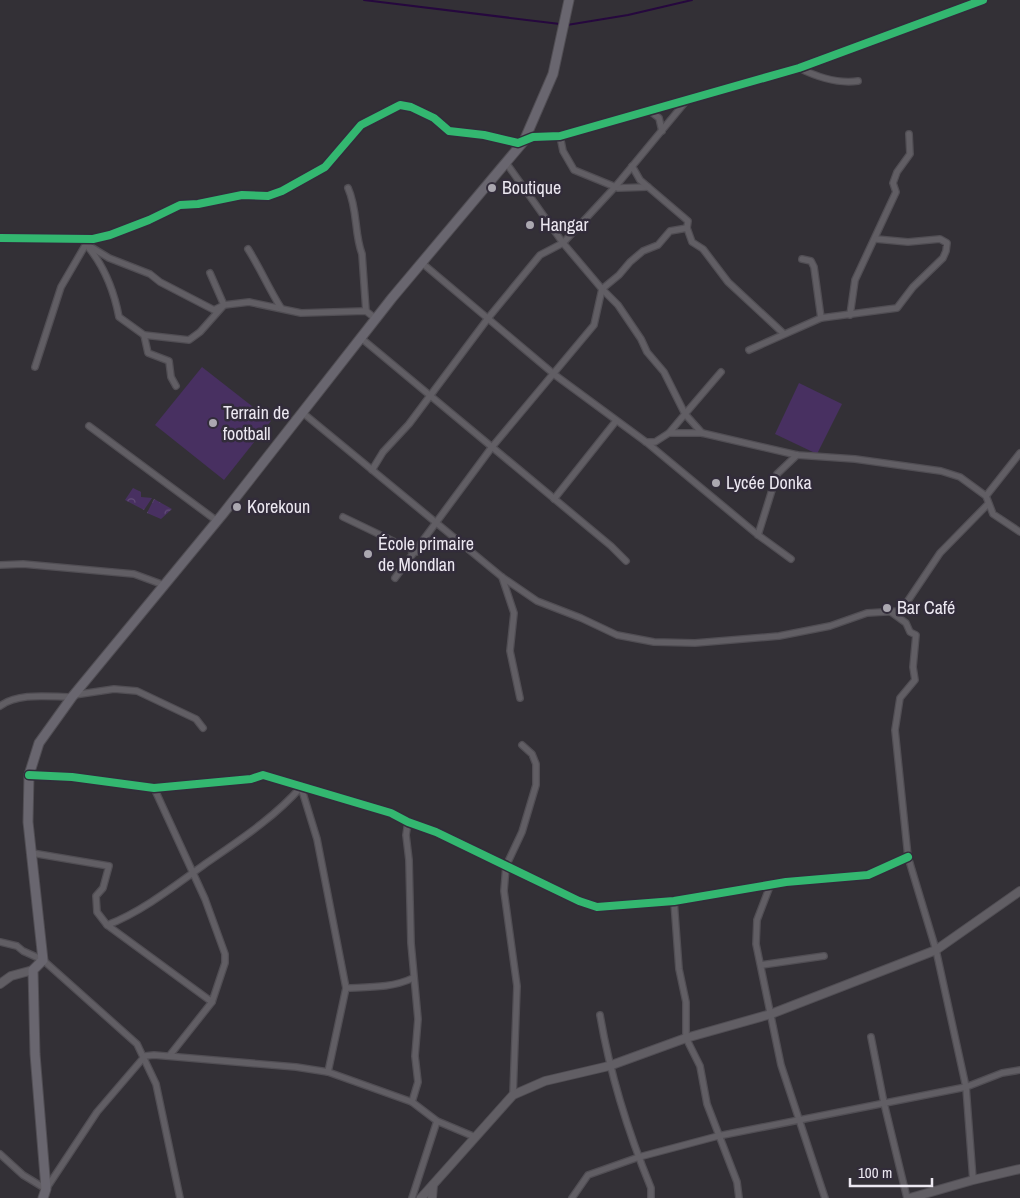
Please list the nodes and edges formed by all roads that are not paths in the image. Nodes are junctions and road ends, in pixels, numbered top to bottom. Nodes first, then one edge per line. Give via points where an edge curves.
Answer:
1 (569, 0) edge
2 (983, 0) edge
3 (799, 68) junction
4 (858, 81) dead end
5 (686, 100) junction
6 (650, 111) junction
7 (662, 131) junction
8 (909, 134) dead end
9 (560, 136) junction
10 (524, 141) junction
11 (507, 164) junction
12 (632, 166) junction
13 (615, 187) junction
14 (648, 187) junction
15 (348, 188) dead end
16 (686, 228) junction
17 (0, 238) edge
18 (876, 239) junction
19 (563, 243) junction
20 (86, 244) junction
21 (248, 249) dead end
22 (802, 259) dead end
23 (422, 263) junction
24 (210, 273) dead end
25 (602, 289) junction
26 (224, 305) junction
27 (281, 308) junction
28 (366, 311) junction
29 (850, 315) junction
30 (489, 317) junction
31 (821, 318) junction
32 (376, 319) junction
33 (784, 333) junction
34 (144, 335) junction
35 (361, 338) junction
36 (749, 350) dead end
37 (35, 368) dead end
38 (720, 372) dead end
39 (555, 375) junction
40 (176, 386) dead end
41 (432, 394) junction
42 (303, 413) junction
43 (685, 414) junction
44 (616, 421) junction
45 (89, 426) dead end
46 (669, 433) junction
47 (702, 433) junction
48 (646, 442) junction
49 (492, 447) junction
50 (1020, 453) edge
51 (797, 455) junction
52 (372, 470) junction
53 (986, 496) junction
54 (554, 499) junction
55 (988, 504) junction
56 (343, 517) dead end
57 (217, 521) junction
58 (435, 522) junction
59 (1020, 532) edge
60 (758, 536) junction
61 (416, 552) junction
62 (791, 559) dead end
63 (626, 561) dead end
64 (0, 564) edge
65 (502, 577) junction
66 (395, 578) dead end
67 (164, 585) junction
68 (891, 612) junction
69 (73, 696) junction
70 (520, 698) dead end
71 (0, 706) edge
72 (203, 728) dead end
73 (522, 744) dead end
74 (29, 775) junction
75 (301, 787) junction
76 (154, 788) junction
77 (408, 822) junction
78 (32, 853) junction
79 (908, 857) junction
80 (506, 866) junction
81 (192, 874) junction
82 (770, 886) junction
83 (1020, 891) edge
84 (674, 901) junction
85 (107, 925) junction
86 (0, 942) edge
87 (936, 950) junction
88 (824, 956) dead end
89 (43, 960) junction
90 (761, 965) junction
91 (33, 970) junction
92 (413, 978) junction
93 (0, 984) edge
94 (346, 988) junction
95 (212, 1002) junction
96 (771, 1014) junction
97 (600, 1015) dead end
98 (871, 1036) dead end
99 (686, 1038) junction
100 (170, 1055) junction
101 (145, 1056) junction
102 (609, 1066) junction
103 (1020, 1070) edge
104 (328, 1072) junction
105 (966, 1087) junction
106 (513, 1095) junction
107 (412, 1102) junction
108 (884, 1104) junction
109 (437, 1121) junction
110 (798, 1121) junction
111 (718, 1136) junction
112 (475, 1137) junction
113 (0, 1154) edge
114 (639, 1157) junction
115 (1020, 1170) edge
116 (973, 1180) junction
117 (433, 1185) junction
118 (45, 1193) edge
119 (180, 1198) edge
120 (412, 1198) edge
121 (421, 1198) edge
122 (432, 1198) edge
123 (572, 1198) edge
124 (651, 1198) edge
125 (739, 1198) edge
126 (825, 1198) edge
127 (909, 1198) edge

1 - 10 main road via 553,74
2 - 3 street
3 - 4 street via 819,78 848,83
3 - 5 street
5 - 6 street
5 - 7 street
6 - 7 street via 658,118
6 - 9 street
7 - 12 street
8 - 18 street via 910,154 897,172 893,183 896,192
9 - 10 street via 533,137
9 - 13 street via 574,170
10 - 11 main road
10 - 17 street via 509,142 448,131 434,118 400,105 361,125 325,167 282,192 180,204 149,220 93,238
11 - 19 street
11 - 23 main road
12 - 13 street
12 - 14 street
13 - 14 street
13 - 19 street
14 - 16 street via 688,221
15 - 28 street via 362,254
16 - 25 street via 670,231 658,245 630,262
16 - 33 street via 692,242 703,250 728,282
18 - 29 street via 855,280
18 - 29 street via 908,242 940,239 946,243 946,251 897,308
19 - 25 street
19 - 30 street via 540,255
20 - 26 street via 109,258 150,274 214,310
20 - 34 street via 107,277 119,317
20 - 37 street via 61,287
21 - 27 street
22 - 31 street via 811,261 814,267
23 - 30 street
23 - 32 main road
24 - 26 street
25 - 39 street via 594,325
25 - 43 street via 618,305 647,352 664,372
26 - 27 street via 249,302
26 - 34 street via 200,332 188,340
27 - 28 street via 301,313
28 - 32 street
29 - 31 street
30 - 39 street
30 - 41 street
31 - 33 street
32 - 35 main road
33 - 36 street
34 - 40 street via 148,353 169,361
35 - 41 street
35 - 42 main road
38 - 43 street
39 - 44 street
39 - 49 street
41 - 49 street
41 - 52 street via 383,452
42 - 52 street
42 - 57 main road
43 - 46 street
43 - 47 street
44 - 48 street
44 - 54 street
45 - 57 street
46 - 47 street
46 - 48 street via 655,442
47 - 51 street
48 - 60 street
49 - 54 street
49 - 58 street
50 - 53 street
51 - 53 street via 941,471 960,477
51 - 60 street via 777,474
52 - 58 street
53 - 55 street
54 - 63 street
55 - 59 street via 993,514
55 - 68 street via 940,553 900,611
56 - 61 street
57 - 67 main road
58 - 61 street
58 - 65 street
60 - 62 street
61 - 66 street
64 - 67 street via 134,574
65 - 68 street via 536,602 617,635 654,642 695,643 779,636 830,626 867,613
65 - 70 street via 514,614 510,651
67 - 69 main road
68 - 79 street via 916,634 915,680 900,698 895,730
69 - 71 street via 31,697
69 - 72 street via 114,689 138,691 196,718
69 - 74 main road via 39,743
73 - 80 street via 536,764 536,785 522,832
74 - 76 street
74 - 78 main road via 28,822
75 - 76 street via 263,775
75 - 77 street via 391,813
75 - 81 street via 289,802
75 - 94 street via 317,839
76 - 81 street
77 - 80 street
77 - 92 street
78 - 85 street via 109,866 103,888 96,896 97,912
78 - 89 main road
79 - 82 street via 868,875
79 - 87 street
80 - 84 street via 597,907
80 - 106 street via 504,891 517,986
81 - 85 street
81 - 95 street via 225,954
82 - 84 street
82 - 90 street via 756,927
83 - 87 main road
84 - 99 street via 679,968 686,1002
85 - 95 street
86 - 89 street via 17,946
87 - 96 main road
87 - 105 street
88 - 90 street
89 - 91 main road
89 - 101 street via 137,1044
90 - 96 street
91 - 93 main road via 11,976
91 - 118 main road via 35,1054
92 - 94 street via 399,984
92 - 107 street via 418,1019 418,1082
94 - 104 street
95 - 100 street
96 - 99 main road
96 - 110 street via 781,1065
97 - 102 street
98 - 108 street
99 - 102 main road
99 - 111 street via 700,1066 707,1104
100 - 101 street
100 - 104 street
101 - 118 street via 97,1112
101 - 119 street via 156,1084
102 - 106 main road via 545,1081
102 - 114 street
103 - 105 street via 1002,1073
104 - 107 street
105 - 108 street
105 - 116 street
106 - 112 main road
107 - 109 street
108 - 110 street
108 - 127 street
109 - 112 street
109 - 120 street
110 - 111 street
110 - 126 street
111 - 114 street
111 - 125 street via 737,1182
112 - 117 main road
113 - 118 street
114 - 123 street via 588,1175
114 - 124 street via 651,1188
115 - 116 main road
116 - 127 main road
117 - 121 main road
117 - 122 main road

